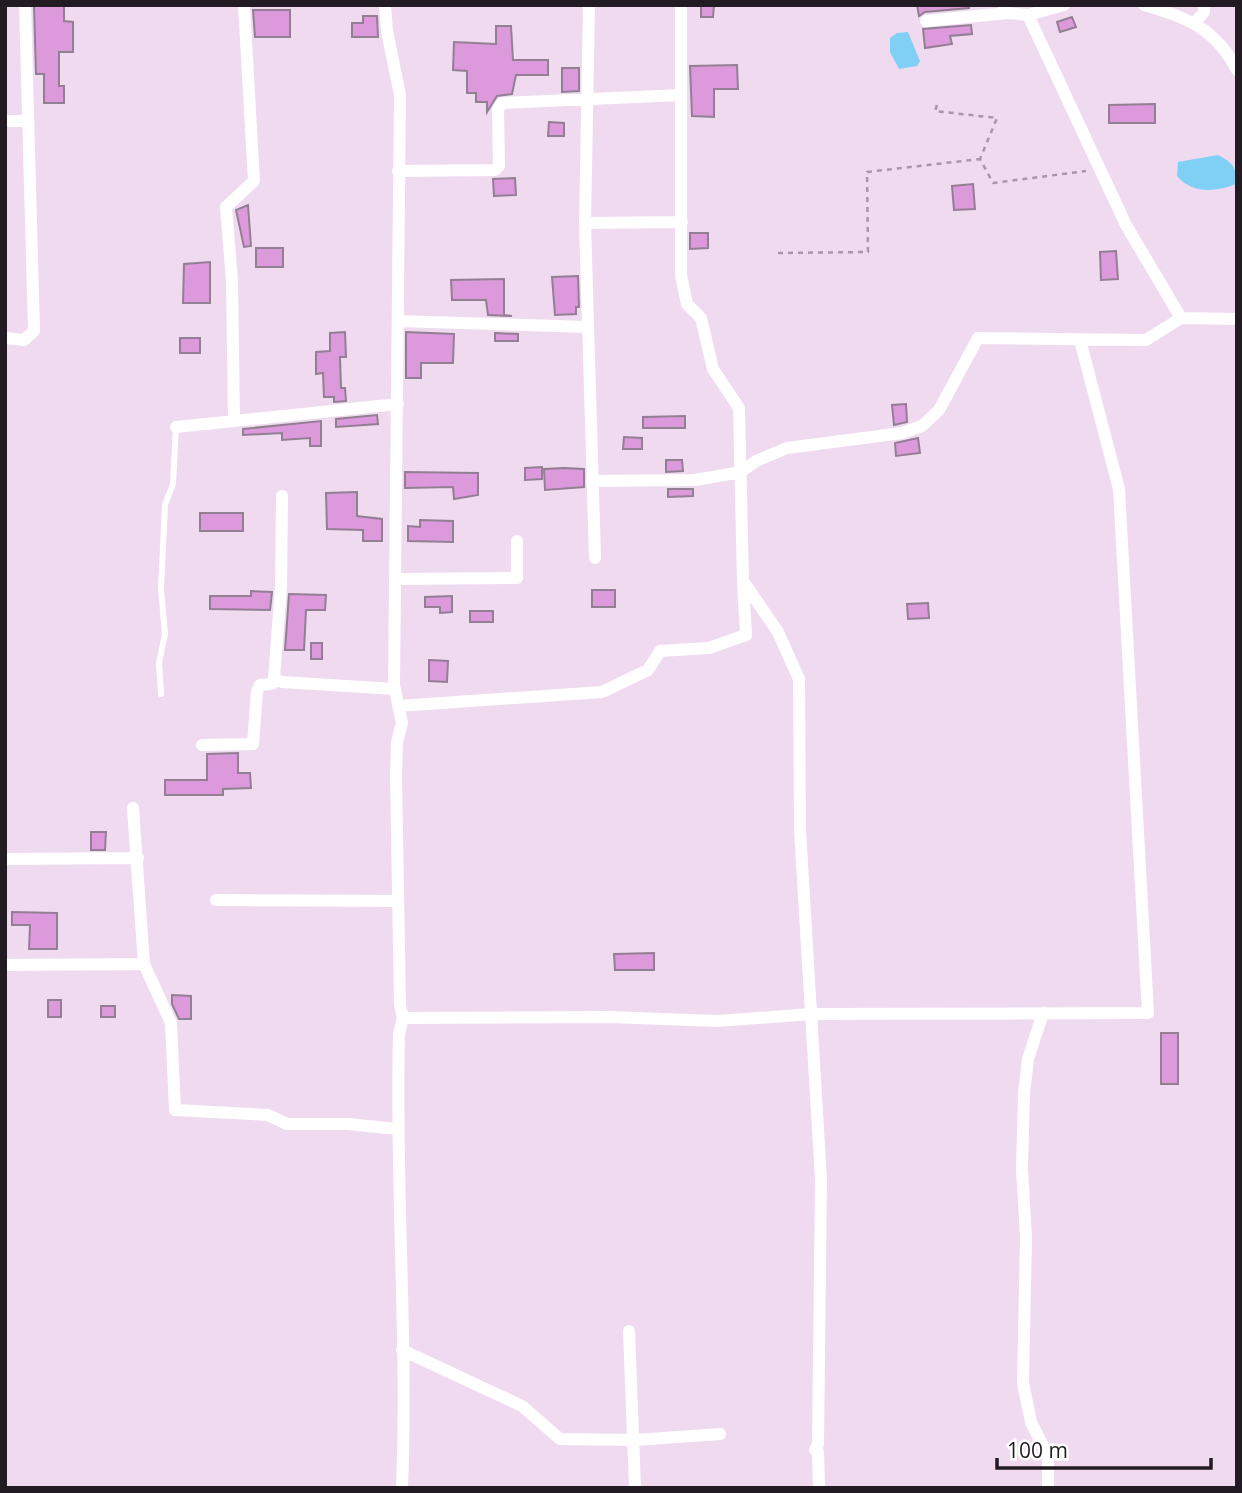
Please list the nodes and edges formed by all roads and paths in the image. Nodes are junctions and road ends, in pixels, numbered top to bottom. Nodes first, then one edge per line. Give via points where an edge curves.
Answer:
1 (25, 5) edge
2 (244, 5) edge
3 (385, 5) edge
4 (589, 5) edge
5 (681, 5) edge
6 (1064, 5) edge
7 (1144, 5) edge
8 (1204, 5) edge
9 (1006, 9) edge
10 (1028, 15) junction
11 (926, 21) dead end
12 (1194, 24) junction
13 (1237, 70) edge
14 (681, 95) junction
15 (586, 101) junction
16 (937, 105) dead end
17 (5, 121) edge
18 (28, 121) junction
19 (980, 159) junction
20 (1100, 168) junction
21 (398, 171) junction
22 (682, 222) junction
23 (585, 223) junction
24 (778, 253) dead end
25 (1181, 318) junction
26 (1237, 319) edge
27 (398, 321) junction
28 (587, 327) junction
29 (5, 338) edge
30 (1080, 340) junction
31 (398, 404) junction
32 (234, 421) junction
33 (176, 428) joint
34 (741, 472) junction
35 (592, 481) junction
36 (282, 496) dead end
37 (517, 541) dead end
38 (595, 558) dead end
39 (396, 579) junction
40 (743, 581) junction
41 (278, 680) junction
42 (394, 689) junction
43 (161, 694) dead end
44 (398, 706) junction
45 (202, 745) dead end
46 (133, 808) dead end
47 (138, 858) junction
48 (5, 859) edge
49 (216, 900) dead end
50 (397, 901) junction
51 (144, 964) junction
52 (5, 965) edge
53 (1043, 1013) junction
54 (811, 1014) junction
55 (403, 1018) junction
56 (397, 1129) junction
57 (629, 1331) dead end
58 (402, 1350) junction
59 (720, 1434) dead end
60 (635, 1440) junction
61 (401, 1488) edge
62 (635, 1488) edge
63 (819, 1488) edge
64 (1048, 1488) edge

1 - 18 street
2 - 32 street via 254,181 226,207
3 - 21 street via 400,95
4 - 15 street
5 - 14 street
6 - 10 street
7 - 12 street via 1178,14
8 - 12 street
9 - 10 street
9 - 11 street
10 - 20 street
12 - 13 street via 1227,50
14 - 15 street
14 - 22 street
15 - 21 street via 502,103 498,109 499,166 495,170
15 - 23 street
16 - 19 path via 935,111 997,118
17 - 18 street
18 - 29 street via 34,331 24,340
19 - 20 path via 993,183
19 - 24 path via 867,172 868,252
20 - 25 street via 1126,225
21 - 27 street
22 - 23 street
22 - 34 street via 681,275 687,304 701,318 713,369 739,408
23 - 28 street
25 - 26 street
25 - 30 street via 1146,340
27 - 28 street
27 - 31 street
28 - 35 street
30 - 34 street via 978,338 939,410 922,426 902,433 787,448
30 - 53 street via 1119,489 1148,1013
31 - 32 street
31 - 39 street
32 - 33 street
33 - 43 lane via 173,484 164,505
34 - 35 street via 695,480
34 - 40 street
35 - 38 street
36 - 41 street via 274,678
37 - 39 street via 517,578
39 - 42 street
40 - 44 street via 746,635 709,648 660,651 648,670 602,692
40 - 54 street via 778,632 799,679 800,830
41 - 42 street
41 - 45 street via 260,685 257,691 253,744
42 - 44 street
44 - 50 street via 402,723 397,743
46 - 47 street
47 - 48 street
47 - 51 street
49 - 50 street
50 - 55 street
51 - 52 street
51 - 56 street via 171,1023 175,1110 268,1115 287,1124
53 - 54 street
53 - 64 street via 1028,1059 1024,1093 1023,1383 1031,1422 1048,1456
54 - 55 street via 717,1021
54 - 63 street via 821,1180 815,1450
55 - 56 street
56 - 58 street
57 - 60 street
58 - 60 street via 522,1406 560,1438
58 - 61 street
59 - 60 street
60 - 62 street

